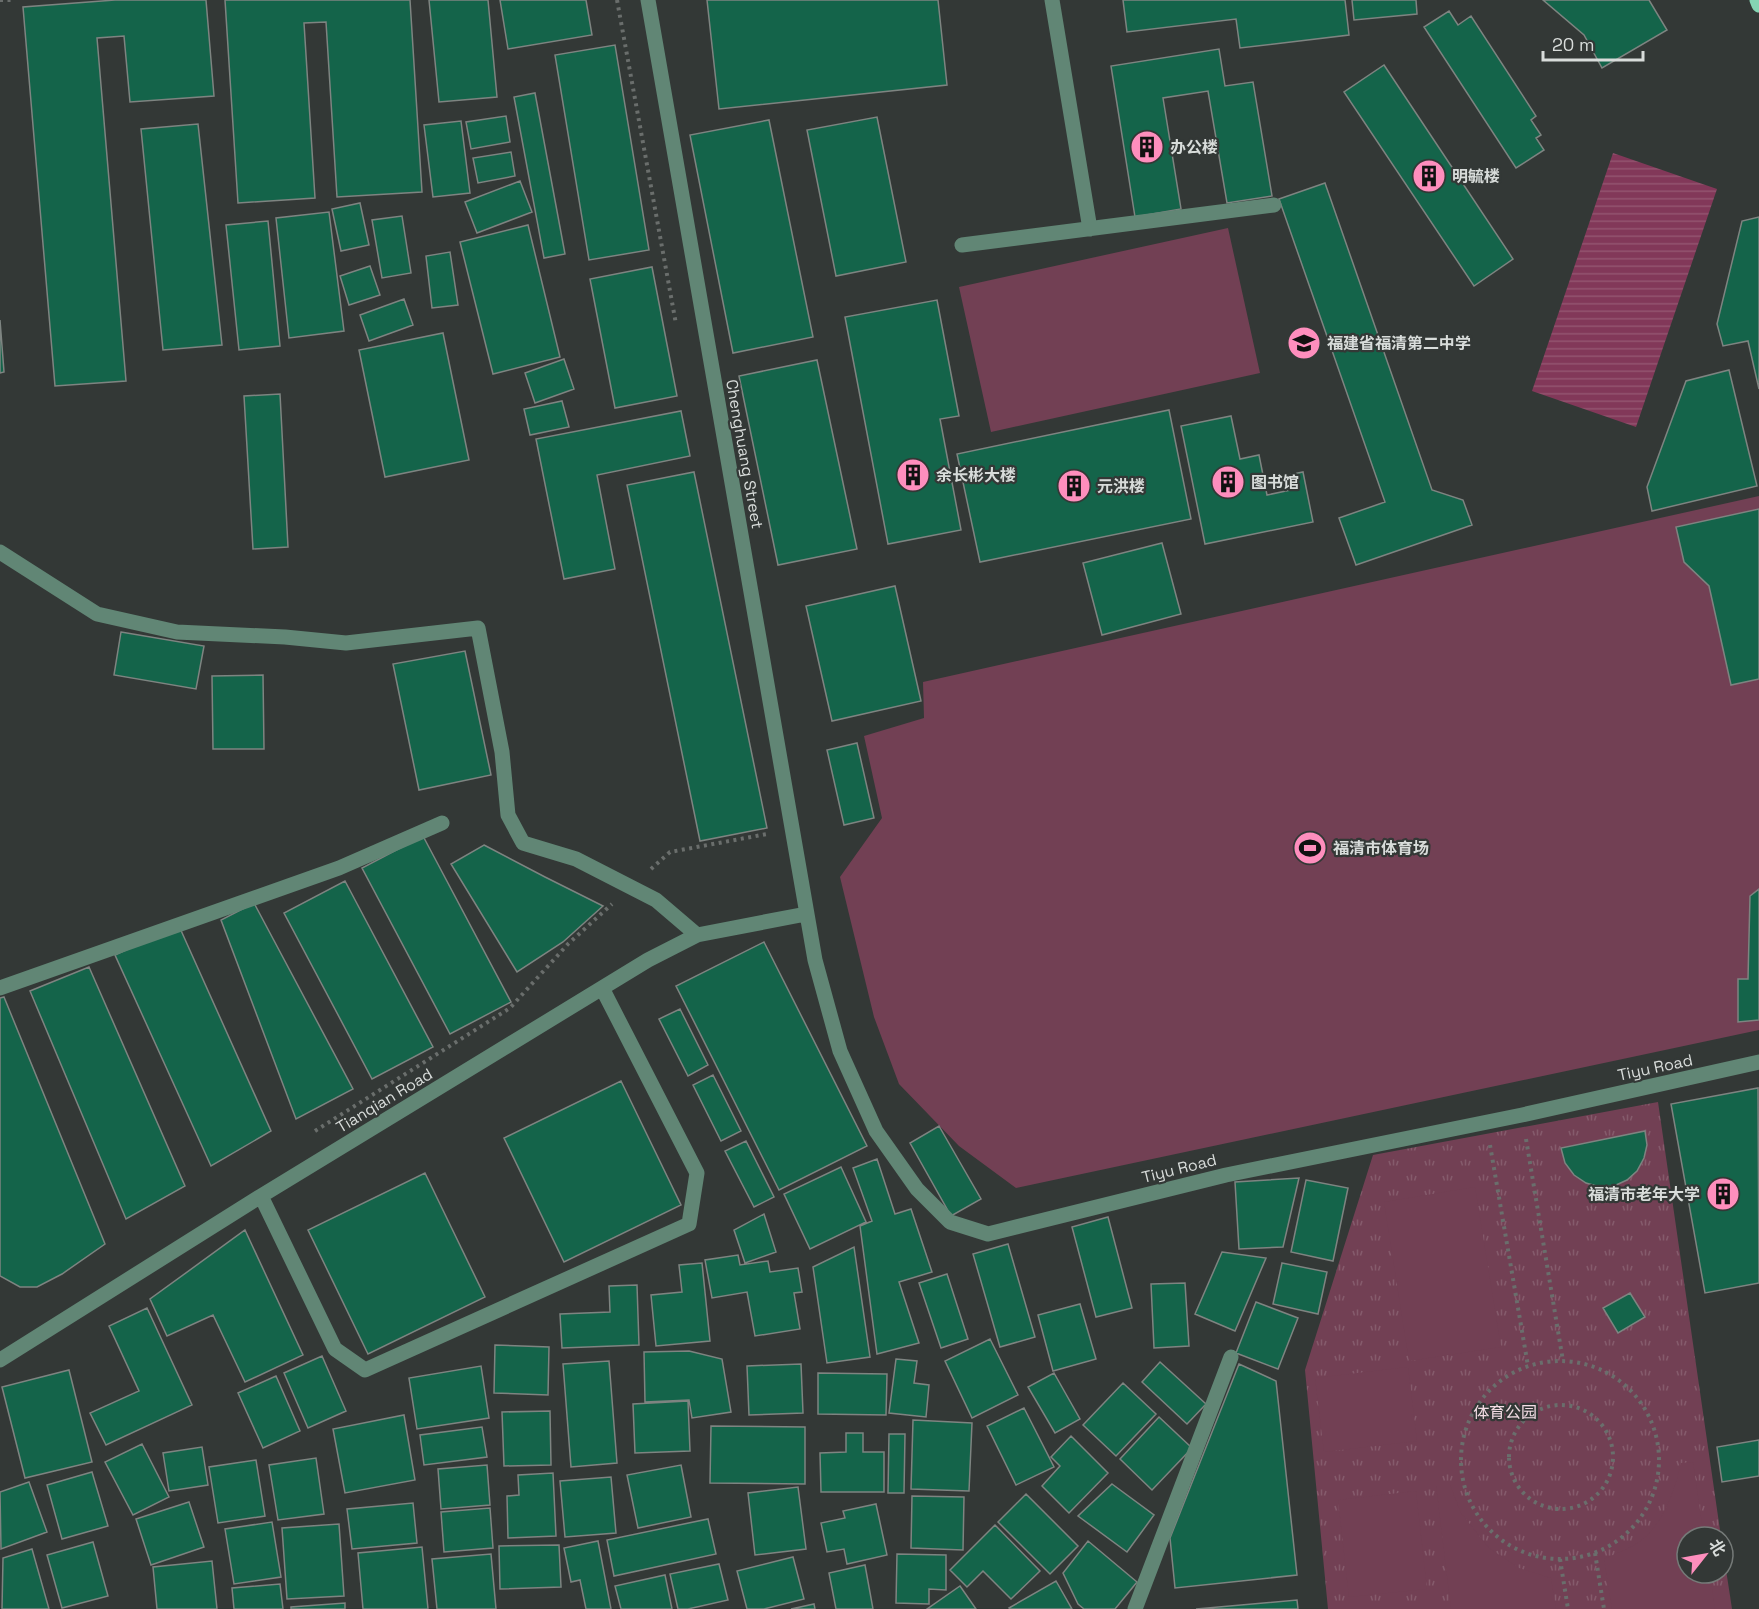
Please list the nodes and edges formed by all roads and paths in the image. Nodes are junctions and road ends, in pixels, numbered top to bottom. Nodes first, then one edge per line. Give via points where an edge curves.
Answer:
1 (0, 0) edge
2 (11, 0) edge
3 (617, 0) edge
4 (648, 0) edge
5 (1052, 0) edge
6 (1274, 205) dead end
7 (1090, 229) junction
8 (962, 245) dead end
9 (677, 329) dead end
10 (0, 552) edge
11 (442, 823) dead end
12 (770, 834) dead end
13 (631, 887) junction
14 (806, 914) junction
15 (697, 935) junction
16 (0, 988) edge
17 (602, 988) junction
18 (1759, 1062) edge
19 (1522, 1115) junction
20 (1486, 1121) junction
21 (310, 1134) dead end
22 (261, 1196) junction
23 (1231, 1358) dead end
24 (0, 1360) edge
25 (1563, 1361) junction
26 (1528, 1366) junction
27 (1585, 1504) joint
28 (1594, 1553) junction
29 (1560, 1559) junction
30 (1135, 1609) edge
31 (1568, 1609) edge
32 (1604, 1609) edge

1 - 2 path
3 - 9 path
4 - 14 street, Chenghuang Street
5 - 7 street
6 - 7 street
7 - 8 street
10 - 13 street via 97,614 177,632 346,643 478,628 502,752 508,815 523,843 576,860
11 - 16 street via 339,868
12 - 13 path via 670,852
13 - 15 street via 656,900
13 - 21 path via 568,944 510,1008
14 - 15 street, Tianqian Road
14 - 20 street, Tiyu Road via 840,1051 876,1131 917,1189 950,1222 988,1234 1226,1175
15 - 17 street, Tianqian Road
17 - 22 street, Tianqian Road
17 - 22 street via 697,1173 689,1224 365,1370 335,1349
18 - 19 street, Tiyu Road
19 - 20 street, Tiyu Road
19 - 25 path
20 - 26 path
22 - 24 street, Tianqian Road
23 - 30 street
25 - 26 path
25 - 28 path via 1584,1363 1613,1375 1636,1396 1653,1423 1660,1457 1655,1491 1639,1522 1613,1545
26 - 29 path via 1495,1383 1474,1407 1462,1436 1460,1468 1468,1498 1486,1527 1514,1549
27 - 27 path via 1600,1493 1609,1478 1611,1442 1603,1426 1575,1407 1543,1408 1528,1416 1510,1444 1512,1476 1520,1491 1551,1509
28 - 29 path
28 - 32 path
29 - 31 path

